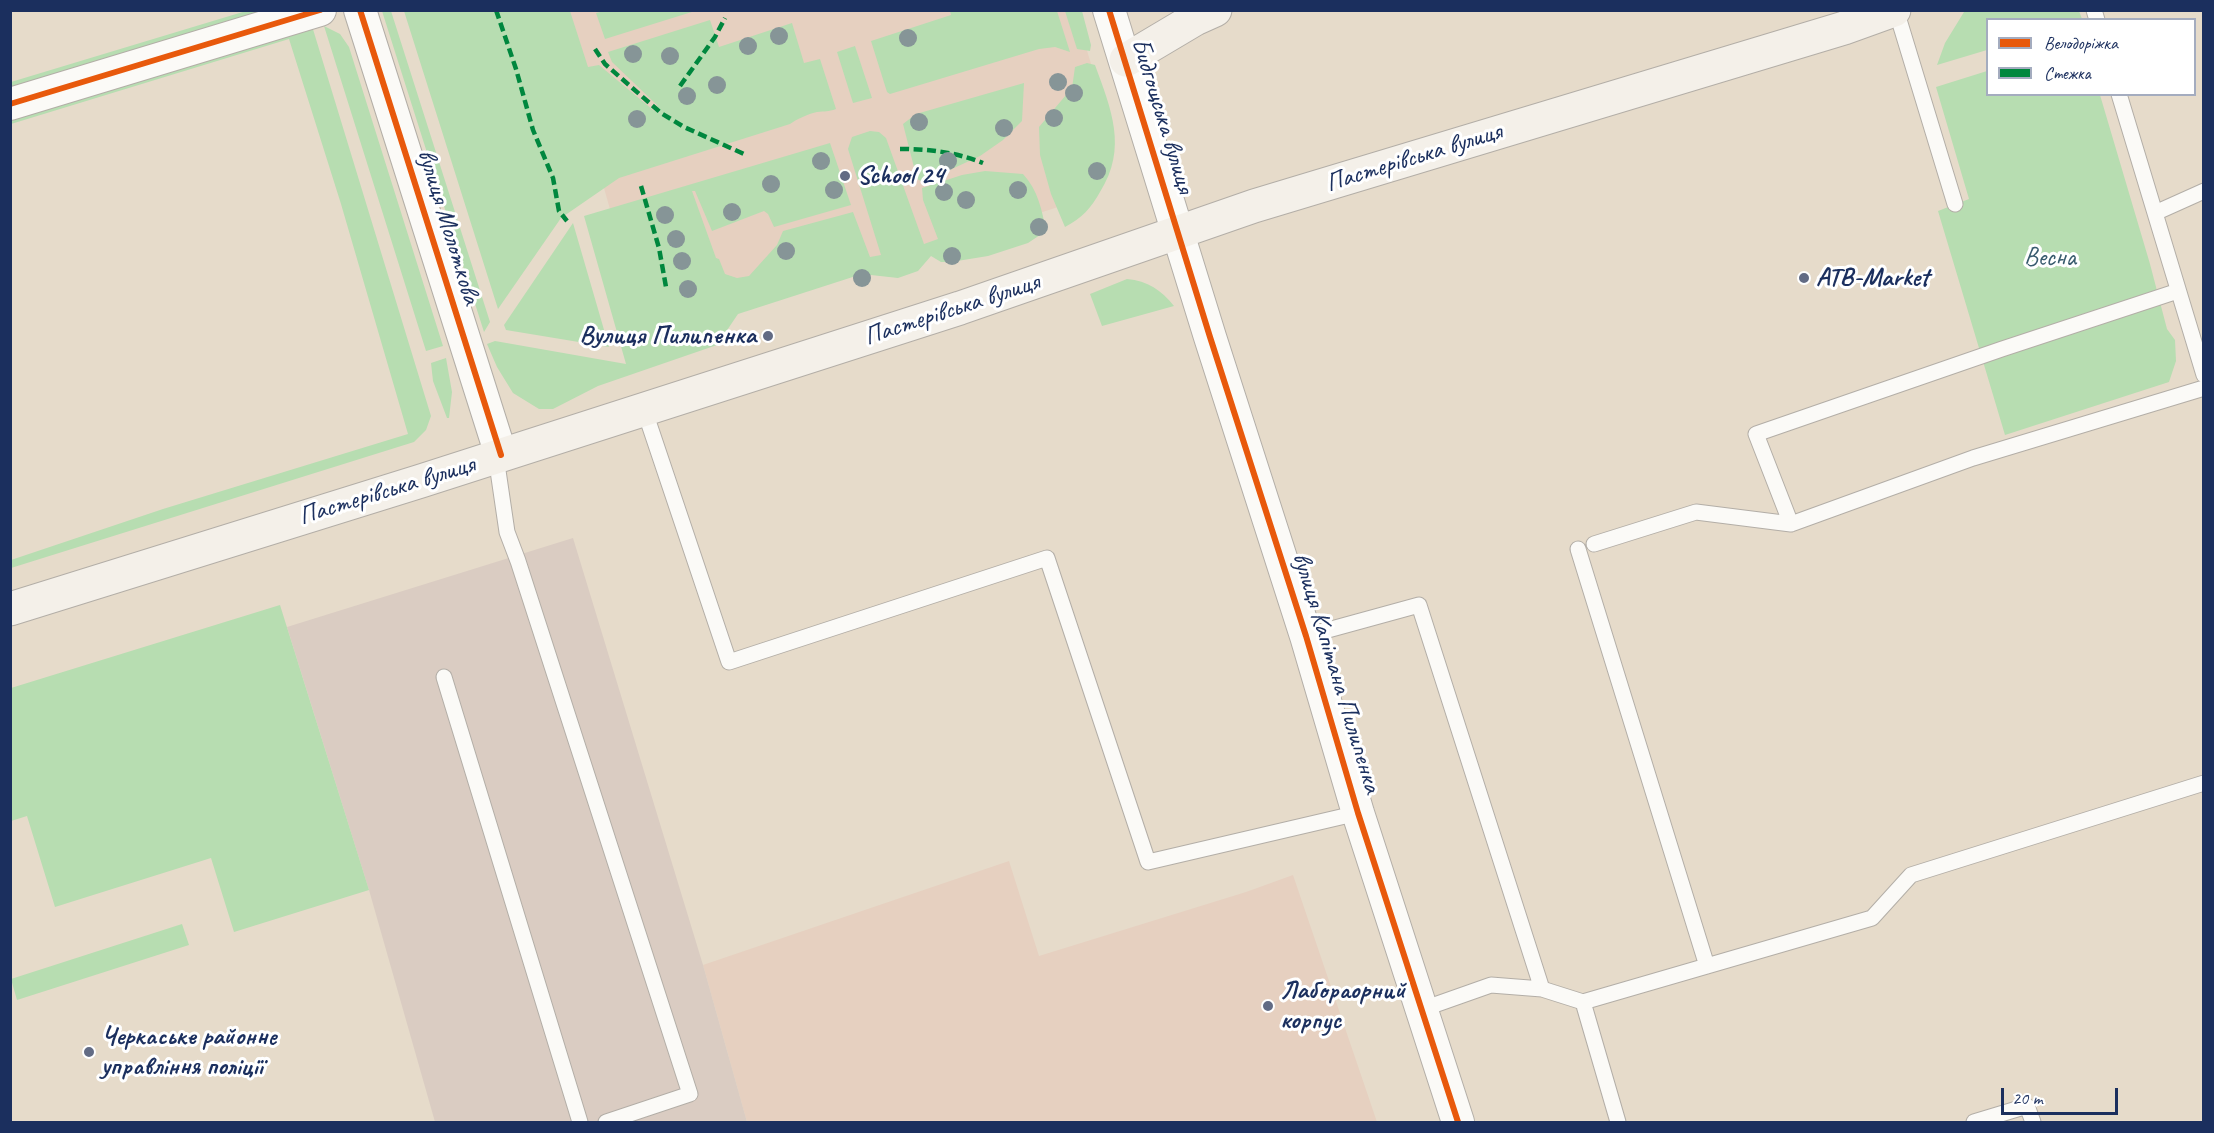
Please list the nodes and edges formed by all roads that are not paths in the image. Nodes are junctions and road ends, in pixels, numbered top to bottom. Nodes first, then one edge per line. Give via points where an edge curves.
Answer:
1 (320, 10) edge
2 (360, 10) edge
3 (1109, 10) edge
4 (1215, 10) edge
5 (1895, 10) edge
6 (1126, 60) junction
7 (2120, 96) edge
8 (10, 104) edge
9 (2204, 192) edge
10 (1955, 204) dead end
11 (2154, 213) junction
12 (1178, 233) junction
13 (2178, 291) junction
14 (2204, 375) edge
15 (2204, 388) edge
16 (644, 409) junction
17 (498, 456) junction
18 (1791, 524) junction
19 (1594, 544) dead end
20 (1578, 549) dead end
21 (10, 609) edge
22 (1306, 636) junction
23 (444, 677) dead end
24 (2204, 783) edge
25 (1358, 813) junction
26 (1707, 966) junction
27 (1542, 989) junction
28 (1583, 1002) junction
29 (1423, 1009) junction
30 (580, 1122) edge
31 (606, 1122) edge
32 (1458, 1122) edge
33 (1618, 1122) edge
34 (1974, 1122) edge
35 (2033, 1122) edge

1 - 8 street
2 - 17 street, вулиця Молоткова
3 - 6 street, Бидгощська вулиця
4 - 6 main road
5 - 10 lane
5 - 12 main road, Пастерівська вулиця via 1254,206
6 - 12 street, Бидгощська вулиця
7 - 11 lane
9 - 11 lane
11 - 13 lane
12 - 16 main road, Пастерівська вулиця
12 - 22 street, вулиця Капітана Пилипенка
13 - 14 lane
13 - 18 lane via 1756,434
15 - 18 lane via 1973,458
16 - 17 main road, Пастерівська вулиця
16 - 25 lane via 729,662 1047,558 1148,862
17 - 21 main road, Пастерівська вулиця
17 - 31 lane via 507,532 690,1094
18 - 19 lane via 1696,512
20 - 26 lane
22 - 25 street, вулиця Капітана Пилипенка
22 - 27 lane via 1419,604
23 - 30 lane
24 - 26 lane via 1911,875 1872,918
25 - 29 street, вулиця Капітана Пилипенка
26 - 28 lane
27 - 28 lane
27 - 29 lane via 1491,985
28 - 33 lane
29 - 32 street, вулиця Капітана Пилипенка
34 - 35 lane via 2027,1106

